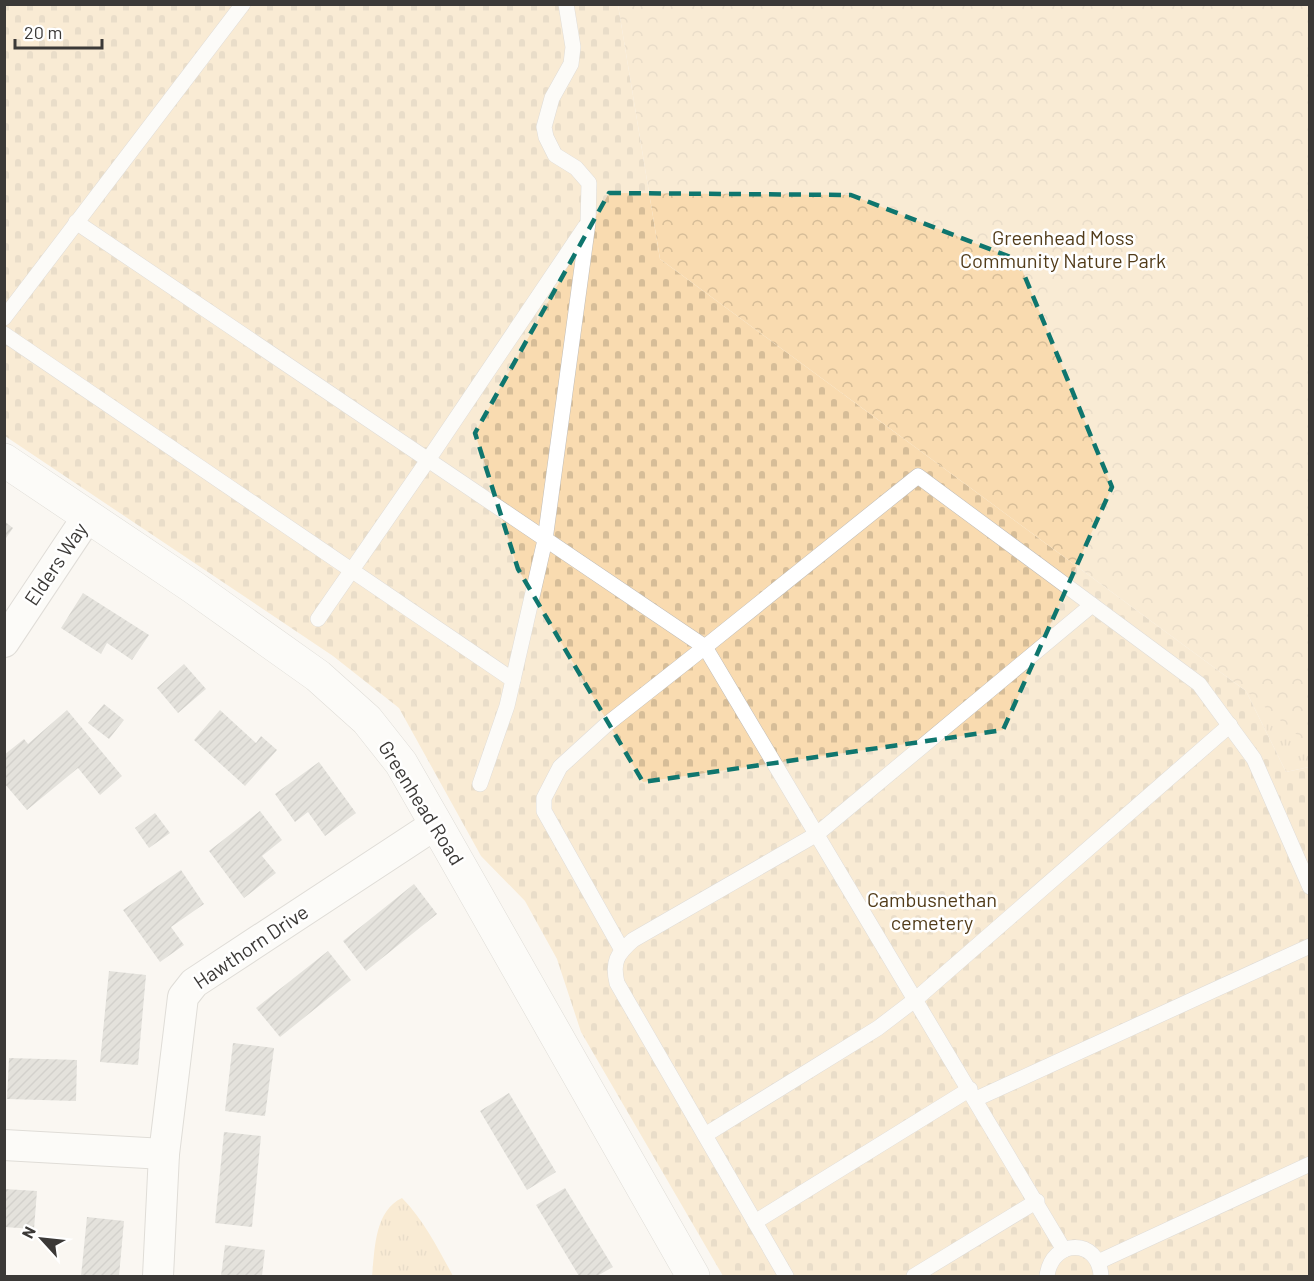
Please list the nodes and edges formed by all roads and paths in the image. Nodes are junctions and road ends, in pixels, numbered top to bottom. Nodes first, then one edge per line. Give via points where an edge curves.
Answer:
1 (243, 4) edge
2 (566, 4) edge
3 (76, 222) junction
4 (588, 223) junction
5 (4, 318) edge
6 (4, 334) edge
7 (4, 460) edge
8 (428, 460) junction
9 (88, 516) junction
10 (545, 540) junction
11 (352, 571) junction
12 (1092, 605) junction
13 (318, 619) dead end
14 (4, 642) edge
15 (705, 647) junction
16 (513, 680) junction
17 (1230, 725) junction
18 (480, 784) dead end
19 (436, 824) junction
20 (817, 834) junction
21 (1310, 887) edge
22 (1310, 946) edge
23 (622, 950) junction
24 (916, 999) junction
25 (973, 1094) junction
26 (705, 1135) junction
27 (4, 1146) edge
28 (164, 1154) junction
29 (1310, 1164) edge
30 (1036, 1201) junction
31 (756, 1222) junction
32 (1064, 1250) junction
33 (1100, 1269) edge
34 (158, 1276) edge
35 (693, 1276) edge
36 (786, 1276) edge
37 (914, 1276) edge
38 (1047, 1276) edge

1 - 3 lane
2 - 4 lane via 573,47 571,64 552,98 544,127 555,155 576,168 589,183
3 - 5 lane
3 - 8 lane
4 - 8 lane
4 - 10 lane
6 - 11 lane
7 - 9 street, Greenhead Road
8 - 10 lane
8 - 11 lane
9 - 14 street, Elders Way
9 - 19 street, Greenhead Road via 326,683 374,728
10 - 15 lane
10 - 16 lane
11 - 13 lane
11 - 16 lane
12 - 15 lane via 918,476
12 - 17 lane via 1199,684
12 - 20 lane
15 - 20 lane
15 - 23 lane via 606,724 560,766 544,798 544,812
16 - 18 lane
17 - 21 lane via 1254,759
17 - 24 lane
19 - 28 street, Hawthorn Drive via 194,983 183,997
19 - 35 street, Greenhead Road
20 - 23 lane
20 - 24 lane
22 - 25 lane
23 - 26 lane via 614,969 617,983
24 - 25 lane
24 - 26 lane via 878,1028
25 - 30 lane
25 - 31 lane
26 - 31 lane
27 - 28 street
28 - 34 street, Hawthorn Drive
29 - 33 lane
30 - 32 lane
30 - 37 lane
31 - 36 lane
32 - 33 lane via 1083,1248 1094,1256
32 - 38 lane via 1050,1263

